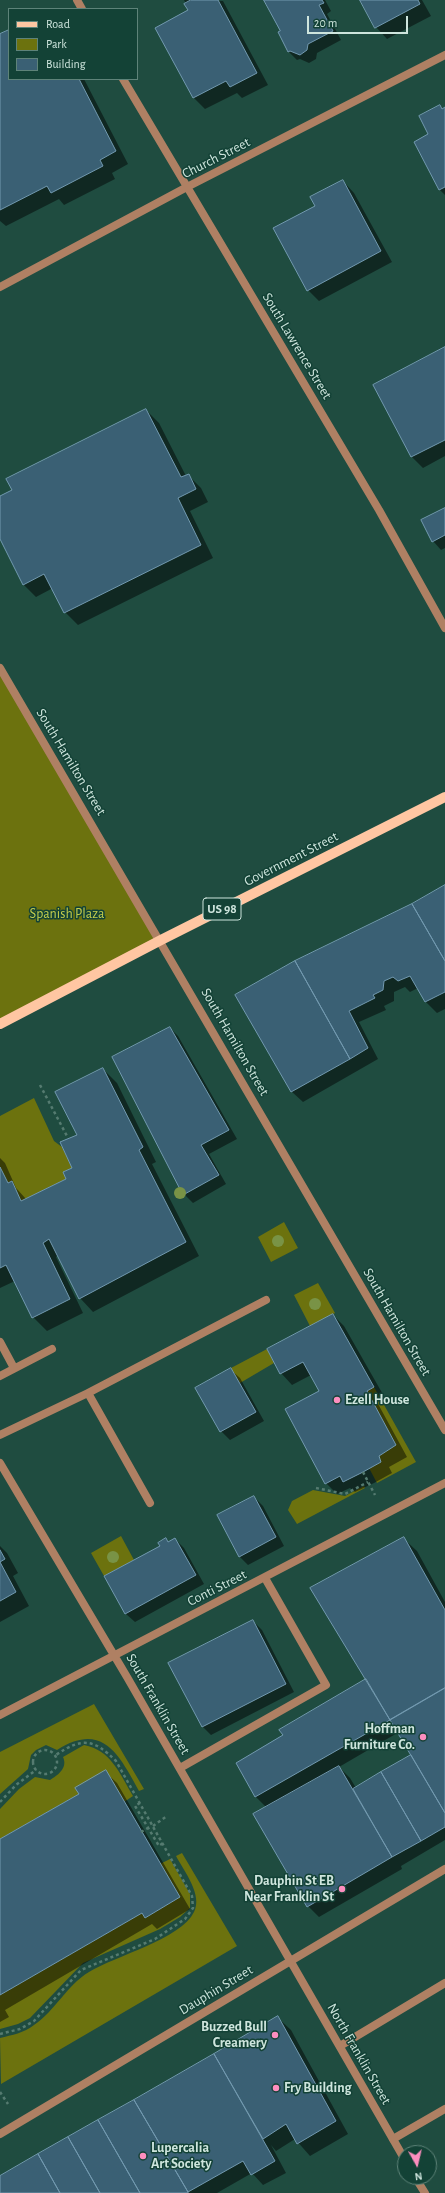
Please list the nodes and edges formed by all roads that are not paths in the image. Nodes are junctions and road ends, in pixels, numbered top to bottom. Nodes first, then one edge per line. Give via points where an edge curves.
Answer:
1 (445, 55) edge
2 (124, 80) edge
3 (187, 187) junction
4 (0, 287) edge
5 (445, 628) edge
6 (0, 668) edge
7 (445, 797) edge
8 (161, 940) junction
9 (0, 1024) edge
10 (266, 1300) dead end
11 (0, 1342) edge
12 (52, 1349) dead end
13 (14, 1368) junction
14 (0, 1376) edge
15 (88, 1393) junction
16 (445, 1430) edge
17 (0, 1435) edge
18 (0, 1463) edge
19 (445, 1484) edge
20 (150, 1503) dead end
21 (264, 1578) junction
22 (115, 1656) junction
23 (0, 1715) edge
24 (180, 1768) junction
25 (445, 1869) edge
26 (290, 1961) junction
27 (445, 1983) edge
28 (340, 2046) junction
29 (445, 2109) edge
30 (0, 2134) edge
31 (393, 2139) junction
32 (397, 2146) edge

1 - 3 street, Church Street
2 - 3 street, South Lawrence Street
3 - 4 street, Church Street
3 - 5 street, South Lawrence Street via 379,510
6 - 8 street, South Hamilton Street
7 - 8 main road, Government Street / US 98
8 - 9 main road, Government Street / US 98
8 - 16 street, South Hamilton Street
10 - 15 street
11 - 13 street
12 - 13 street
13 - 14 street
15 - 17 street
15 - 20 street
18 - 22 street, South Franklin Street
19 - 21 street, Conti Street
21 - 22 street, Conti Street
21 - 24 street via 326,1685
22 - 23 street, Conti Street
22 - 24 street, South Franklin Street
24 - 26 street, South Franklin Street
25 - 26 street, Dauphin Street
26 - 28 street, North Franklin Street
26 - 30 street, Dauphin Street
27 - 28 street
28 - 31 street, North Franklin Street
29 - 31 street
31 - 32 street, North Franklin Street

